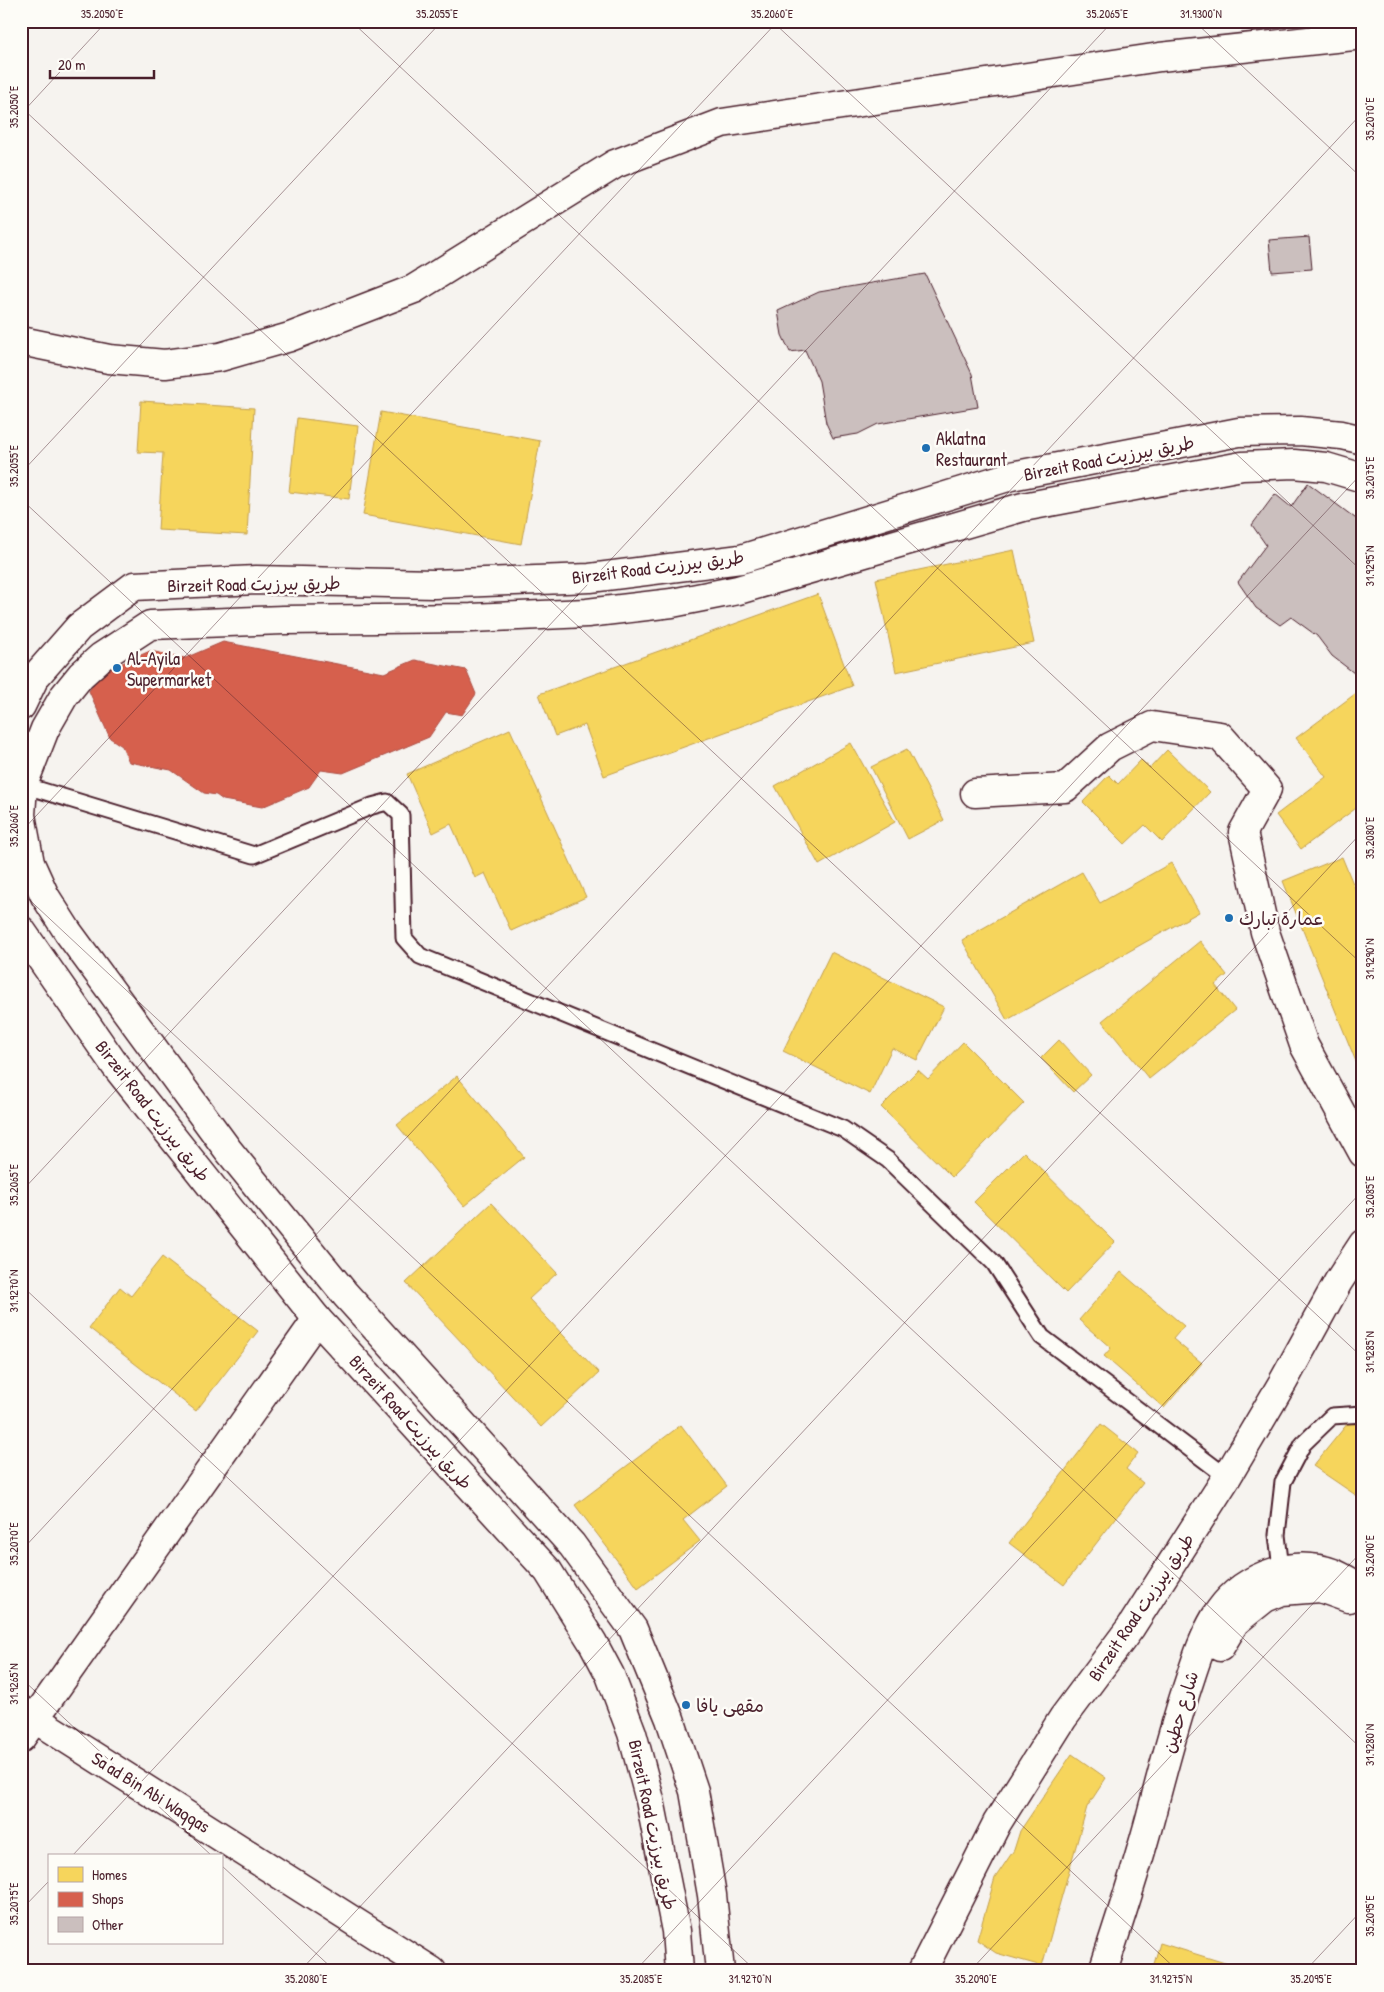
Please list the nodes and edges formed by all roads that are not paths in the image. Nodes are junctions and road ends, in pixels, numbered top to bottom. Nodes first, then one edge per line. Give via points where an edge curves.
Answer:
1 (1363, 35) edge
2 (21, 341) edge
3 (1363, 440) edge
4 (1011, 476) junction
5 (1363, 478) edge
6 (1023, 507) junction
7 (21, 706) edge
8 (23, 785) junction
9 (975, 793) dead end
10 (23, 839) edge
11 (21, 930) edge
12 (1363, 1153) edge
13 (1362, 1245) edge
14 (317, 1319) junction
15 (1363, 1414) edge
16 (1227, 1476) junction
17 (1282, 1580) junction
18 (1363, 1589) edge
19 (1363, 1606) edge
20 (26, 1722) edge
21 (432, 1971) edge
22 (679, 1971) edge
23 (720, 1971) edge
24 (922, 1971) edge
25 (1104, 1971) edge
26 (1118, 1971) edge

1 - 2 main road via 1160,57 722,123 615,164 414,289 290,337 220,357 165,364 109,359
3 - 4 main road, Birzeit Road طريق بيرزيت via 1300,431 1239,432
4 - 6 main road
4 - 7 main road, Birzeit Road طريق بيرزيت via 741,559 590,578 434,584 256,580 134,586 79,626 35,677
5 - 6 main road via 1318,466 1242,466
6 - 8 main road via 738,590 672,603 587,613 480,618 284,620 150,626 100,657 64,696 45,729
8 - 10 main road
8 - 16 lane via 254,855 388,802 401,815 404,938 420,956 843,1129 888,1160 994,1263 1042,1337
9 - 12 main road via 1065,788 1110,747 1152,726 1220,736 1267,789 1243,832 1265,932 1304,1045
10 - 23 main road via 45,896 68,932 228,1150 345,1294 572,1545 633,1629 670,1719 694,1791 712,1895
11 - 14 main road, Birzeit Road طريق بيرزيت via 115,1065
13 - 16 main road, Birzeit Road طريق بيرزيت
14 - 20 main road
14 - 22 main road, Birzeit Road طريق بيرزيت via 548,1571 593,1643 610,1674 632,1734 650,1800 676,1931
15 - 17 lane via 1332,1416 1304,1444 1284,1482 1277,1535
16 - 24 main road, Birzeit Road طريق بيرزيت via 1132,1627 1063,1718 997,1823
17 - 18 main road, شارع حطين via 1305,1568 1332,1572
17 - 19 main road, شارع حطين via 1320,1588
17 - 25 main road, شارع حطين via 1257,1578 1239,1591 1216,1617 1197,1657
17 - 26 main road, شارع حطين via 1235,1622 1221,1645
20 - 21 main road, Sa'ad Bin Abi Waqqas

